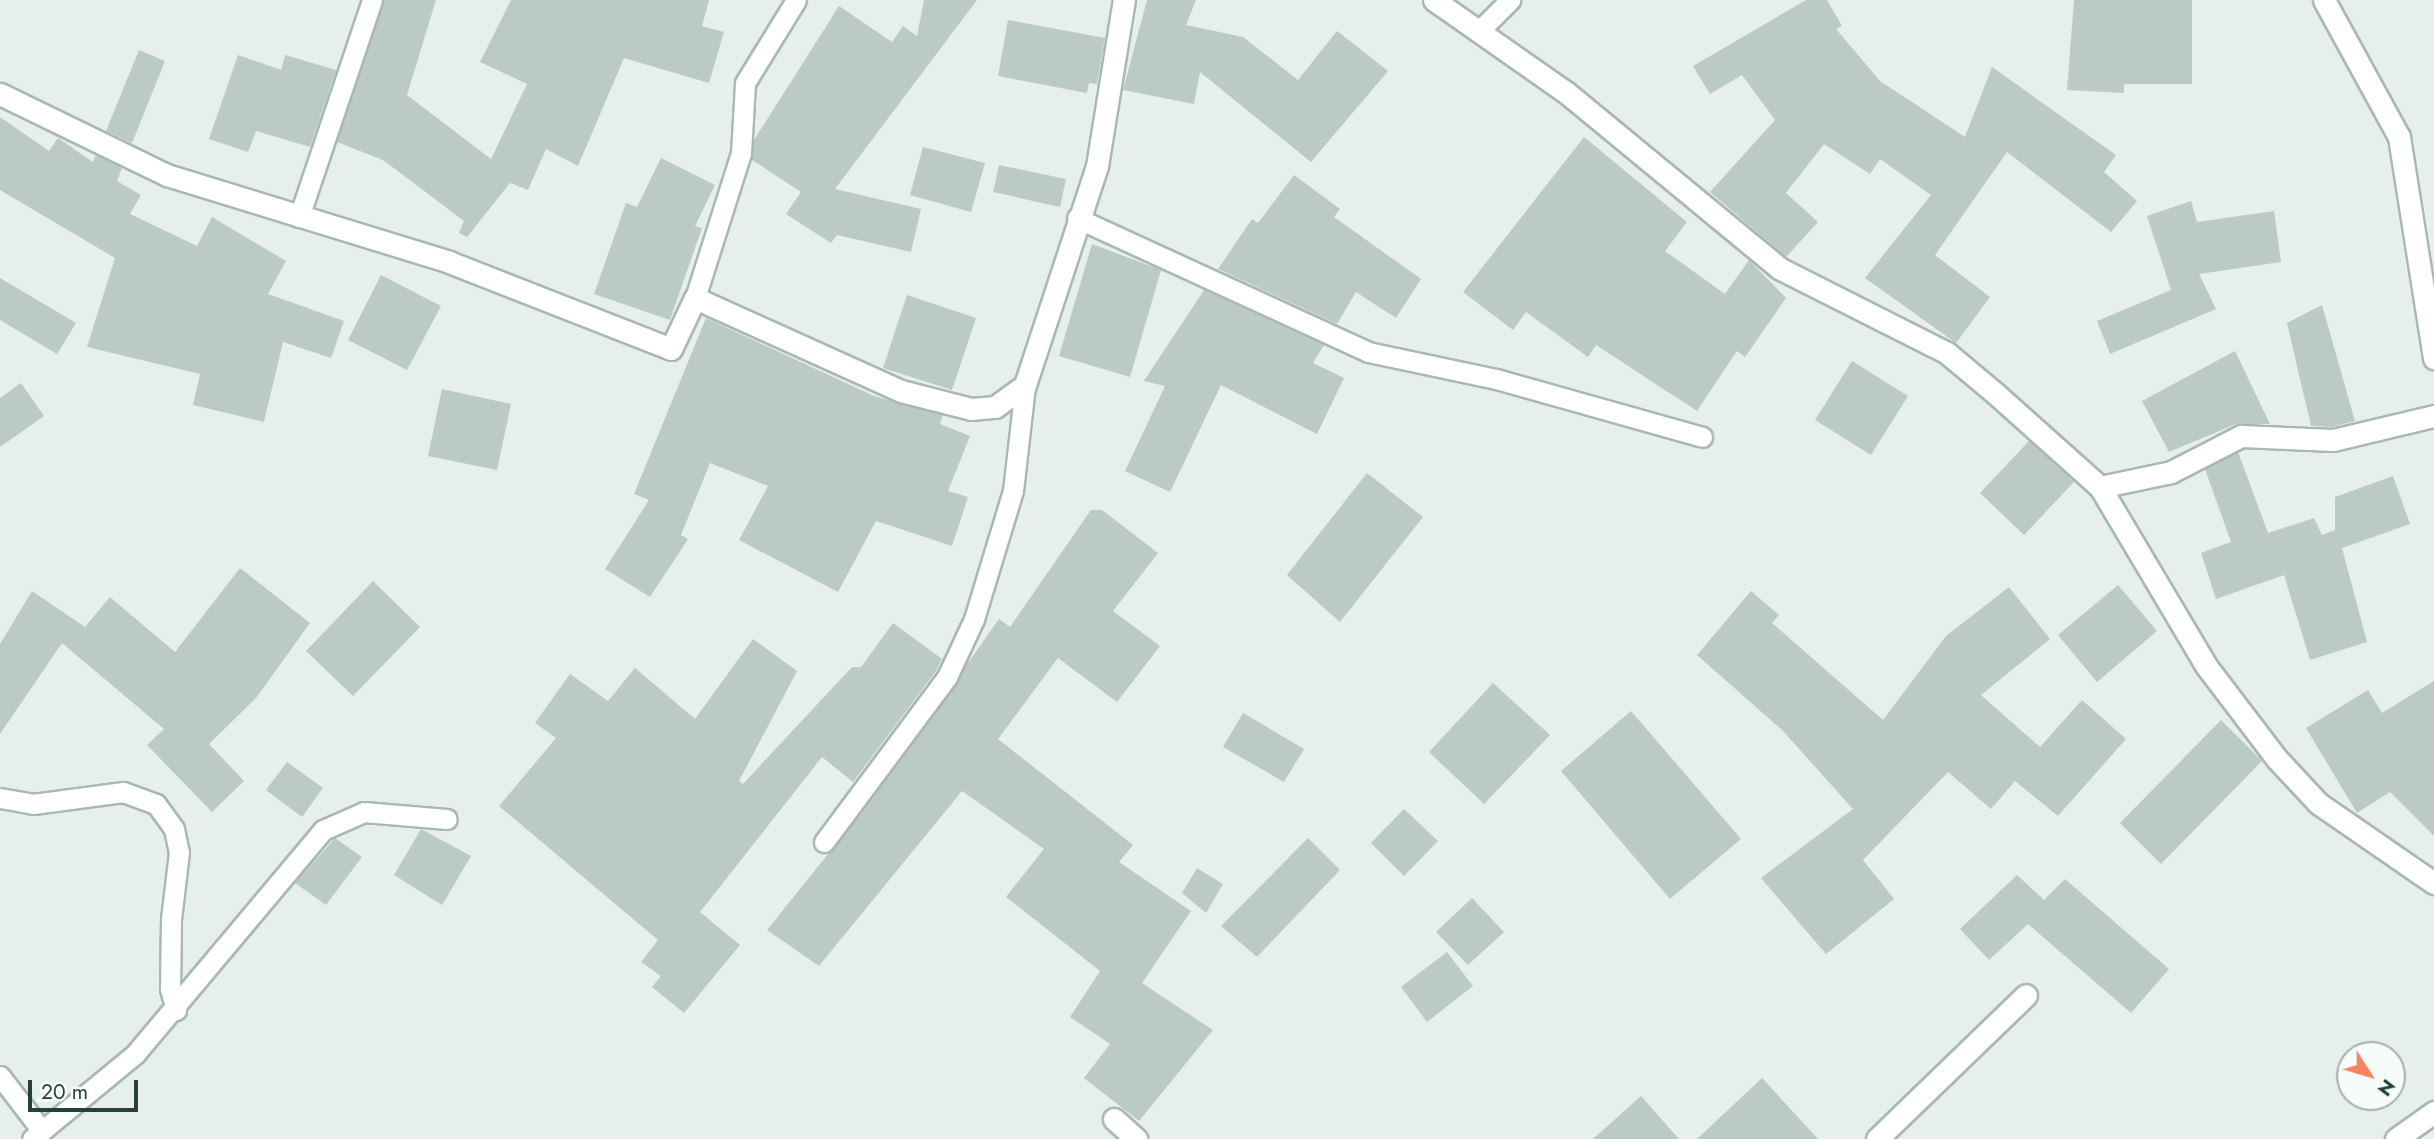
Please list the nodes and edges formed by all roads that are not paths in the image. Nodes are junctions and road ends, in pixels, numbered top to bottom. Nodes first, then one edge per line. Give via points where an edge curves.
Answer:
1 (372, 0) edge
2 (796, 0) edge
3 (1124, 0) edge
4 (1434, 0) edge
5 (1510, 0) edge
6 (2324, 0) edge
7 (1482, 28) junction
8 (0, 94) edge
9 (299, 217) junction
10 (1077, 218) junction
11 (695, 298) junction
12 (2434, 358) edge
13 (1025, 385) junction
14 (2434, 416) edge
15 (1702, 437) dead end
16 (2100, 487) junction
17 (0, 798) edge
18 (447, 819) dead end
19 (824, 842) dead end
20 (2434, 883) edge
21 (2026, 995) dead end
22 (176, 1010) junction
23 (0, 1076) edge
24 (2434, 1112) edge
25 (1114, 1119) dead end
26 (37, 1135) edge
27 (1136, 1139) edge
28 (1877, 1139) edge
29 (2396, 1139) edge

1 - 9 lane
2 - 11 lane via 745,83 741,153
3 - 10 street via 1097,166
4 - 7 street
5 - 7 lane
6 - 12 street via 2399,137
7 - 16 street via 1779,268 1947,353
8 - 9 street via 167,175
9 - 11 street via 449,262 671,348
10 - 13 street
10 - 15 lane via 1368,352 1496,379
11 - 13 street via 901,391 971,409 995,407
13 - 19 lane via 1013,491 974,619 947,677
14 - 16 street via 2333,440 2241,436 2171,472
16 - 20 street via 2207,667 2277,760 2318,803
17 - 22 lane via 33,804 123,792 156,804 174,829 179,852 171,919 170,989
18 - 22 lane via 364,812 323,830
21 - 28 street
22 - 26 lane via 135,1054
23 - 26 lane
24 - 29 street
25 - 27 street

